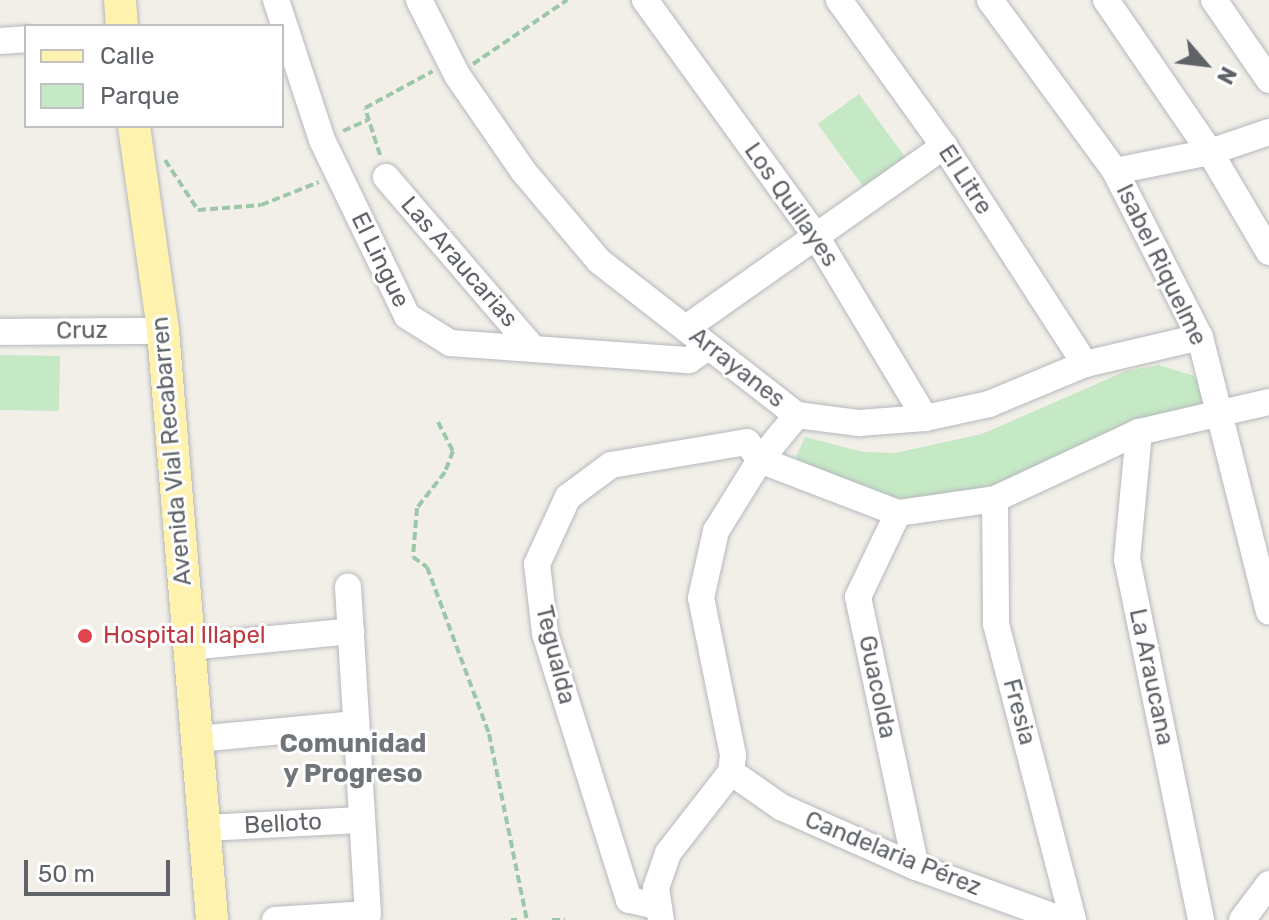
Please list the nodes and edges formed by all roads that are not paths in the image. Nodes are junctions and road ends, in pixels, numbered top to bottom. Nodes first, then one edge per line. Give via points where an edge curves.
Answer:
1 (120, 0) edge
2 (276, 0) edge
3 (419, 0) edge
4 (645, 0) edge
5 (839, 0) edge
6 (990, 0) edge
7 (1106, 0) edge
8 (1214, 0) edge
9 (122, 24) edge
10 (284, 24) edge
11 (284, 24) edge
12 (24, 39) edge
13 (0, 41) edge
14 (1269, 80) edge
15 (134, 128) edge
16 (1269, 132) edge
17 (944, 146) junction
18 (1210, 152) junction
19 (1115, 171) junction
20 (386, 177) road end
21 (817, 238) junction
22 (1269, 252) edge
23 (686, 328) junction
24 (163, 331) junction
25 (0, 332) edge
26 (1200, 337) junction
27 (531, 346) junction
28 (708, 347) junction
29 (1085, 364) junction
30 (1269, 402) edge
31 (1223, 412) junction
32 (797, 415) junction
33 (925, 418) junction
34 (1139, 432) junction
35 (760, 460) junction
36 (995, 499) junction
37 (898, 513) junction
38 (348, 587) dead end
39 (1269, 611) edge
40 (351, 631) junction
41 (189, 647) junction
42 (356, 724) junction
43 (197, 739) junction
44 (731, 772) junction
45 (362, 820) junction
46 (204, 828) junction
47 (916, 867) junction
48 (1268, 888) edge
49 (658, 913) edge
50 (212, 920) edge
51 (275, 920) edge
52 (1063, 920) edge
53 (1073, 920) edge
54 (1201, 920) edge
55 (1242, 920) edge

1 - 9 main road
2 - 10 street, El Lingue
3 - 23 street, Arrayanes via 453,68 524,172 599,261
4 - 21 street, Los Quillayes
5 - 17 street, El Litre
6 - 19 street, Isabel Riquelme
7 - 18 street
8 - 14 street
11 - 27 street, El Lingue via 322,140 407,316 450,343
12 - 13 street
15 - 24 main road, Avenida Vial Recabarren
16 - 18 street
17 - 21 street
17 - 29 street, El Litre
18 - 19 street
18 - 22 street
19 - 26 street, Isabel Riquelme
20 - 27 street, Las Araucarias
21 - 23 street
21 - 33 street, Los Quillayes
23 - 28 street, Arrayanes
24 - 25 street, Cruz
24 - 41 main road, Avenida Vial Recabarren
26 - 29 street, Arrayanes
26 - 31 street, Isabel Riquelme
27 - 28 street, El Lingue via 689,360
28 - 32 street, Arrayanes
29 - 33 street, Arrayanes via 989,404
30 - 31 street
31 - 34 street
31 - 39 street, Isabel Riquelme
32 - 33 street, Arrayanes via 859,423
32 - 35 street
34 - 36 street
34 - 54 street, La Araucana via 1127,559
35 - 37 street
35 - 44 street via 716,531 701,598 733,755
35 - 49 street, Tegualda via 747,442 611,465 568,497 537,564 545,633 629,900
36 - 37 street
36 - 53 street, Fresia via 996,624
37 - 47 street, Guacolda via 858,597
38 - 40 street
40 - 41 street
40 - 42 street
41 - 43 main road, Avenida Vial Recabarren
42 - 43 street
42 - 45 street
43 - 46 main road, Avenida Vial Recabarren
44 - 47 street, Candelaria Pérez via 781,807
44 - 49 street via 668,853 656,888
45 - 46 street, Belloto
45 - 51 street via 368,914
46 - 50 main road, Avenida Vial Recabarren
47 - 52 street, Candelaria Pérez
48 - 55 street

